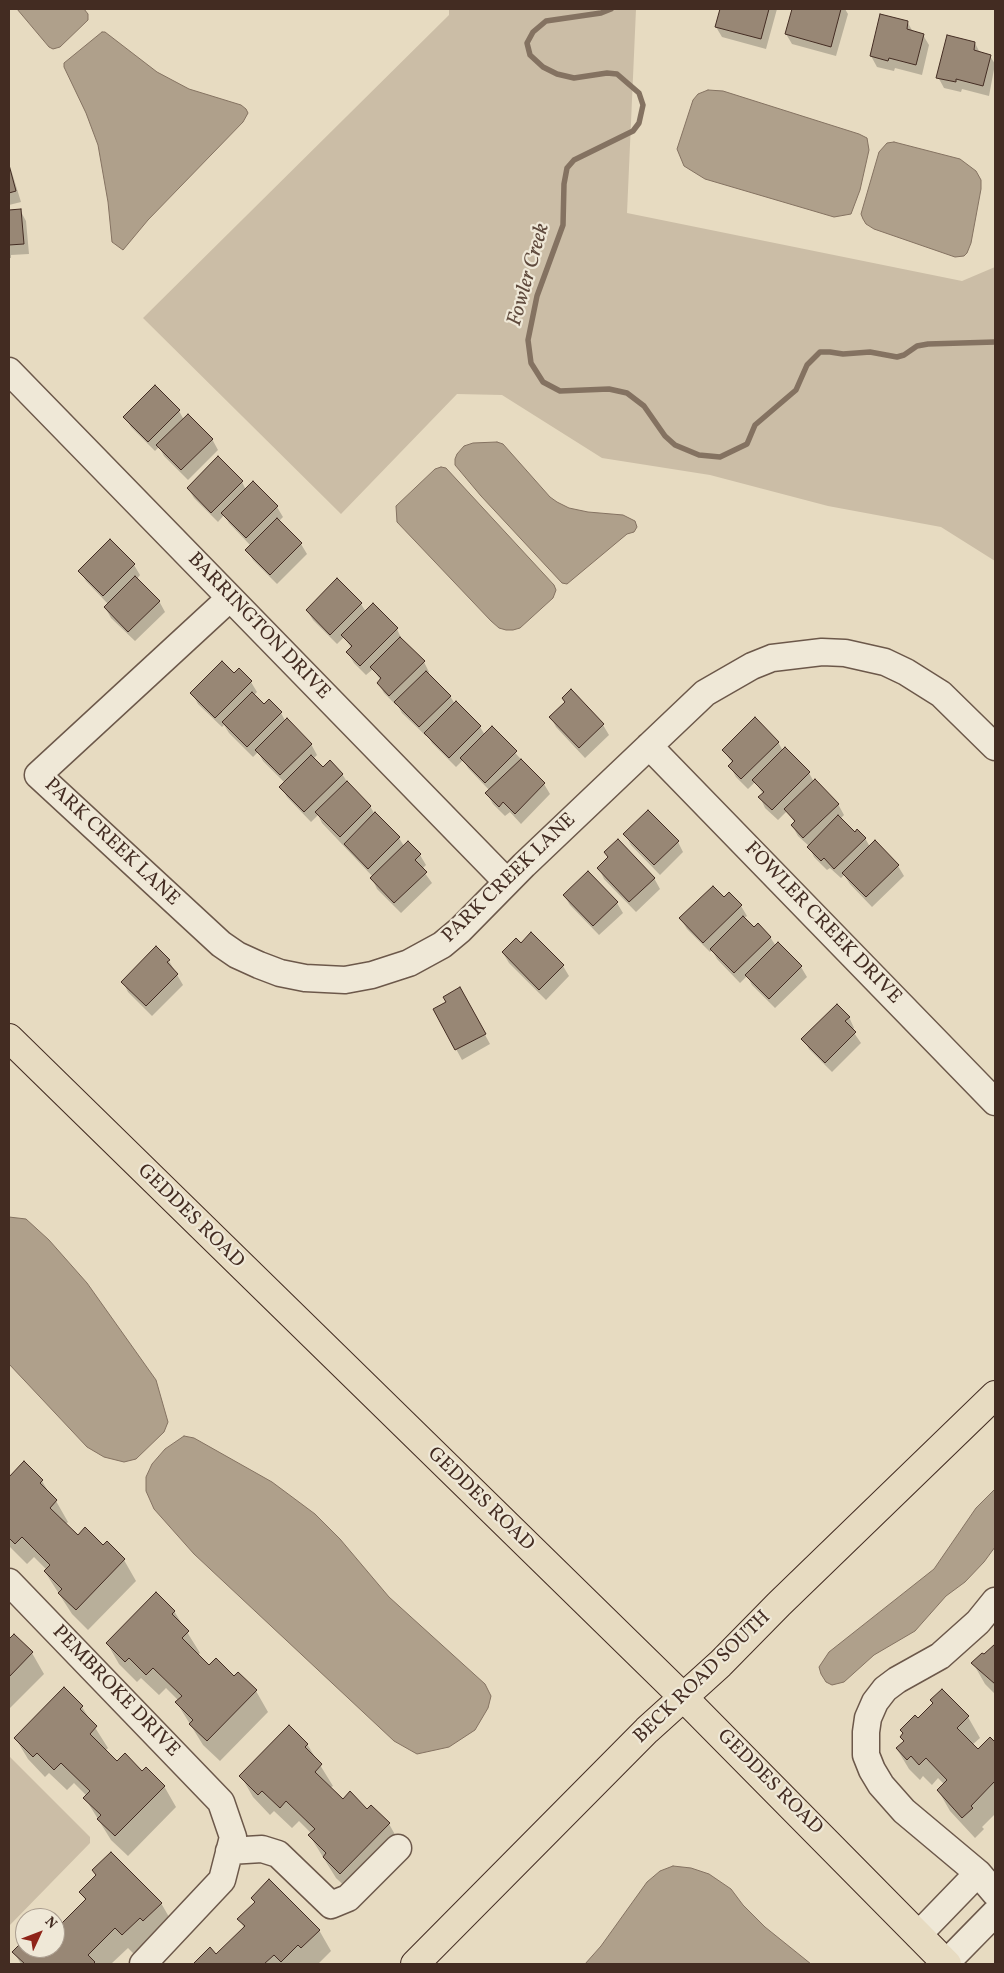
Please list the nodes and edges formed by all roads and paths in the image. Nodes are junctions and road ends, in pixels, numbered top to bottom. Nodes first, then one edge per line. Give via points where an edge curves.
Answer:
1 (9, 371) edge
2 (230, 598) junction
3 (649, 746) junction
4 (995, 747) edge
5 (507, 882) junction
6 (9, 1038) edge
7 (994, 1096) edge
8 (995, 1395) edge
9 (9, 1582) edge
10 (995, 1601) edge
11 (683, 1697) junction
12 (398, 1848) dead end
13 (229, 1851) junction
14 (978, 1873) junction
15 (995, 1893) edge
16 (995, 1913) edge
17 (918, 1935) junction
18 (143, 1964) edge
19 (414, 1964) edge
20 (947, 1964) edge

1 - 2 street, BARRINGTON DRIVE
2 - 5 street, BARRINGTON DRIVE
2 - 5 street, PARK CREEK LANE via 38,775 221,944 280,973 345,980 409,963 442,945
3 - 4 street, PARK CREEK LANE via 705,693 729,678 772,658 822,652 865,656 906,672 941,694
3 - 5 street, PARK CREEK LANE
3 - 7 street, FOWLER CREEK DRIVE
6 - 11 main road, GEDDES ROAD
8 - 11 main road, BECK ROAD SOUTH
9 - 13 street, PEMBROKE DRIVE via 221,1802 233,1838
10 - 14 street via 978,1622 940,1656 885,1689 875,1702 866,1732 866,1755 881,1785 904,1810
11 - 17 main road, GEDDES ROAD
11 - 19 main road, BECK ROAD SOUTH
12 - 13 street via 348,1898 331,1905 278,1854 262,1850
13 - 18 street via 222,1880
14 - 15 street
14 - 17 street
16 - 20 street
17 - 20 main road, GEDDES ROAD

